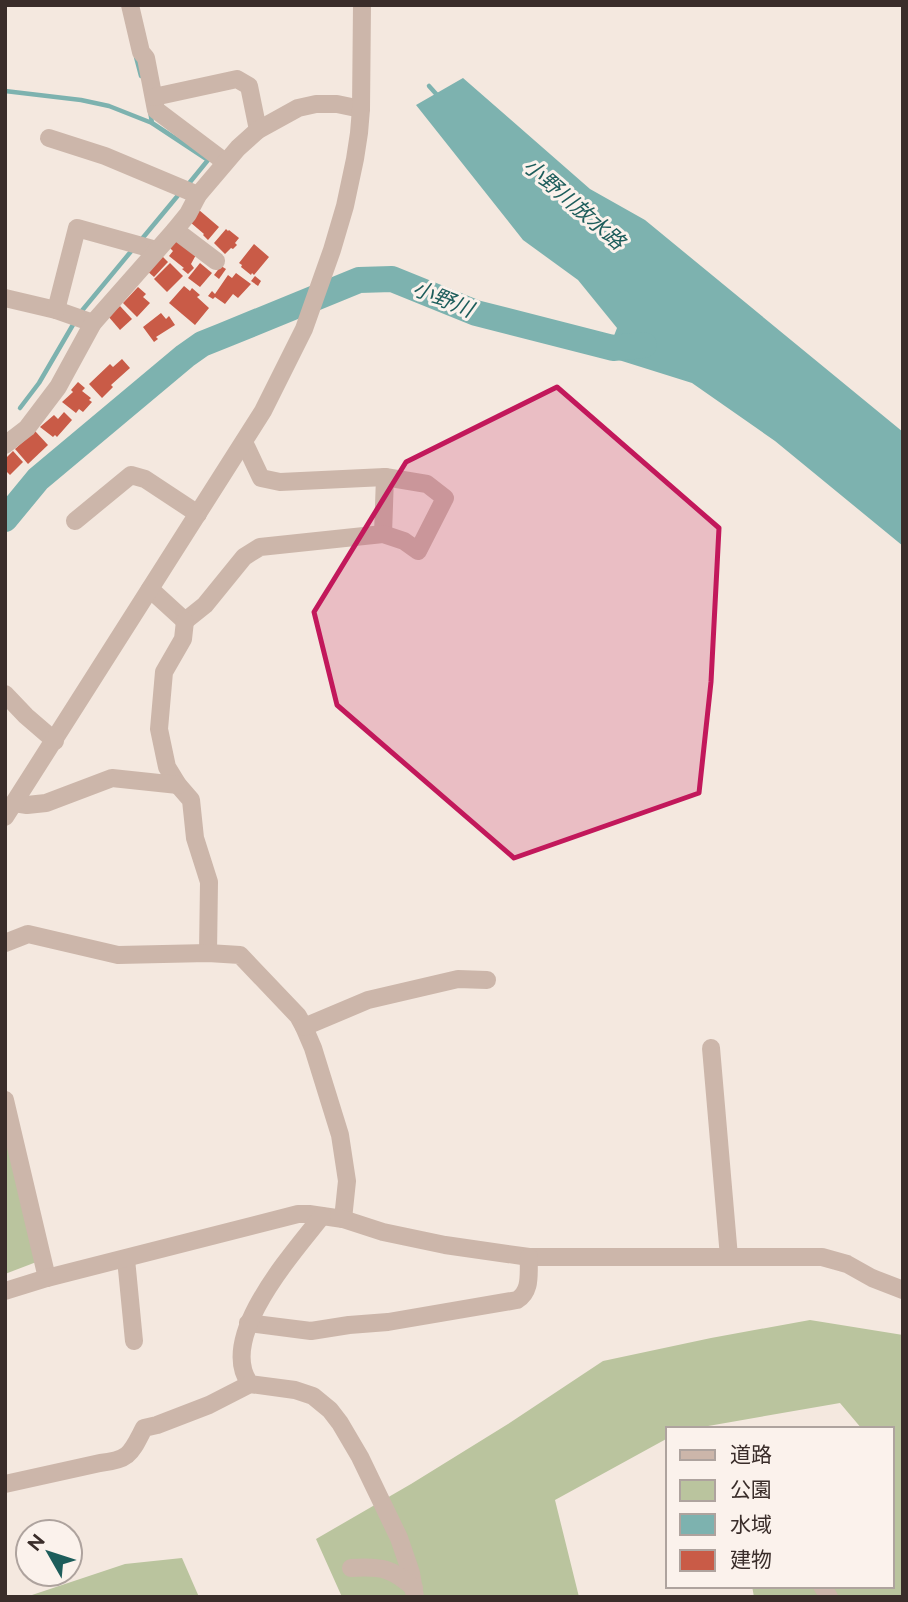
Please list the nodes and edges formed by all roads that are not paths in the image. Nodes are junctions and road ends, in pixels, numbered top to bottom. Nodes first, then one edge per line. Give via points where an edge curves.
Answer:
1 (130, 5) edge
2 (362, 5) edge
3 (154, 97) junction
4 (361, 109) junction
5 (258, 130) junction
6 (49, 138) dead end
7 (225, 162) junction
8 (198, 195) junction
9 (175, 230) junction
10 (156, 250) junction
11 (216, 261) dead end
12 (5, 298) edge
13 (56, 310) junction
14 (82, 319) junction
15 (244, 442) junction
16 (5, 445) edge
17 (385, 477) junction
18 (198, 514) junction
19 (75, 521) dead end
20 (383, 534) junction
21 (150, 589) junction
22 (186, 621) junction
23 (5, 694) edge
24 (55, 741) junction
25 (178, 785) junction
26 (10, 810) edge
27 (5, 943) edge
28 (208, 953) junction
29 (487, 980) dead end
30 (304, 1027) junction
31 (711, 1048) dead end
32 (5, 1100) edge
33 (322, 1216) junction
34 (343, 1219) junction
35 (529, 1257) junction
36 (729, 1258) junction
37 (126, 1259) junction
38 (47, 1278) junction
39 (903, 1290) edge
40 (5, 1291) edge
41 (248, 1323) junction
42 (134, 1341) dead end
43 (250, 1384) junction
44 (5, 1484) edge
45 (351, 1568) dead end
46 (414, 1592) edge

1 - 3 street
2 - 4 street
3 - 5 street via 237,79 249,86
3 - 7 street via 156,110
4 - 5 street via 316,104 298,108
4 - 15 street via 345,206 327,266 304,329
5 - 7 street
6 - 8 street
7 - 8 street
8 - 9 street
9 - 10 street
9 - 11 street
10 - 13 street via 77,228
10 - 14 street
12 - 13 street
13 - 14 street
14 - 16 street via 58,387 27,428
15 - 17 street via 261,478 280,482
15 - 18 street
17 - 20 street
17 - 20 street via 428,484 445,498 418,551
18 - 19 street via 145,479 131,475
18 - 21 street
20 - 22 street via 260,547 244,556 205,605
21 - 22 street
21 - 24 street
22 - 25 street via 183,639 164,671 159,729 167,767
23 - 24 street
24 - 26 street
25 - 26 street via 112,779 46,803
25 - 28 street via 191,800 195,838 209,882
27 - 28 street via 28,934 118,955
28 - 30 street via 240,955
29 - 30 street via 458,979 368,1000
30 - 34 street via 340,1136 347,1181
31 - 36 street
32 - 38 street
33 - 34 street
33 - 37 street via 298,1214
33 - 41 street via 270,1285
34 - 35 street via 445,1245
35 - 36 street
35 - 41 street via 527,1290 517,1300 311,1331
36 - 39 street via 822,1257
37 - 38 street
37 - 42 street
38 - 40 street
41 - 43 street via 241,1354 244,1377
43 - 44 street via 209,1405 144,1428 126,1457
43 - 46 street via 295,1390 330,1409 360,1457 399,1538
45 - 46 street via 388,1570

